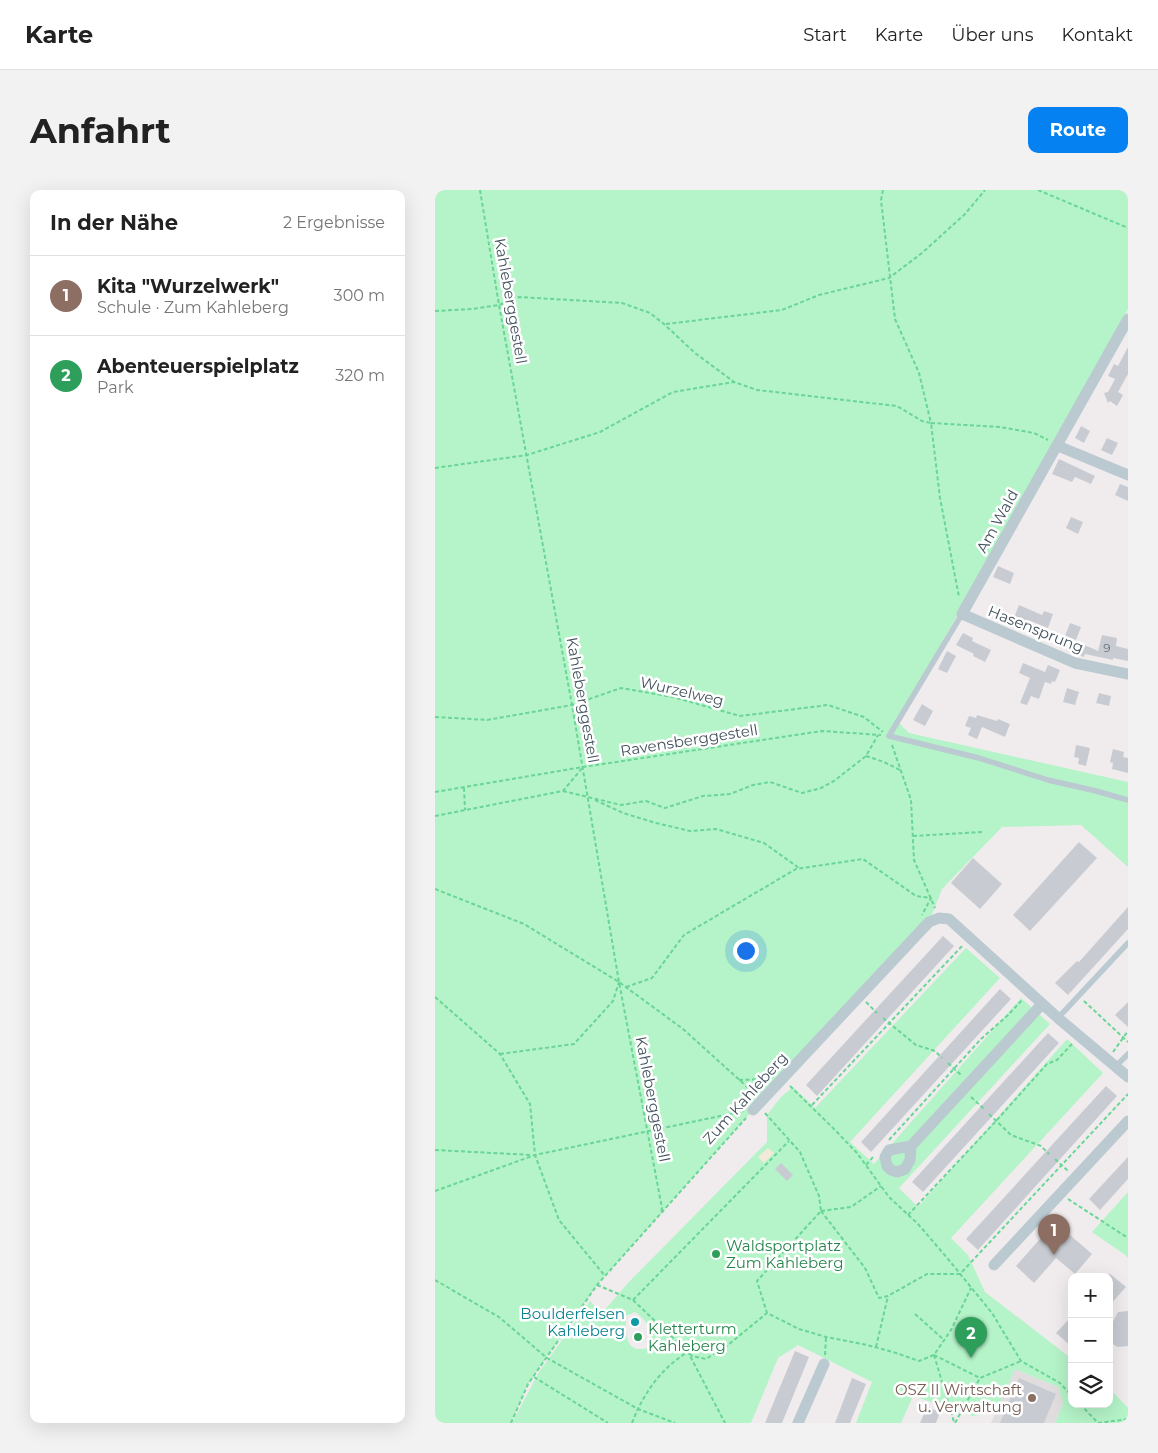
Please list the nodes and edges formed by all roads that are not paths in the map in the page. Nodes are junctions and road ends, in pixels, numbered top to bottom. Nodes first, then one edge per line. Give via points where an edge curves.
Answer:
1 (1128, 319) edge
2 (1058, 446) junction
3 (1128, 475) edge
4 (962, 614) junction
5 (1128, 674) edge
6 (1128, 800) edge
7 (1128, 943) edge
8 (1042, 1004) junction
9 (1058, 1018) junction
10 (1128, 1054) edge
11 (1111, 1064) junction
12 (1128, 1077) edge
13 (758, 1105) road end
14 (1128, 1121) edge
15 (911, 1146) dead end
16 (994, 1265) dead end
17 (824, 1364) road end
18 (798, 1423) edge

1 - 2 street, Am Wald
2 - 3 street
2 - 4 street, Am Wald
4 - 5 street, Hasensprung via 1075,663
4 - 6 lane, Am Wald via 889,736
7 - 9 lane
8 - 9 street
8 - 13 street, Zum Kahleberg via 949,919 939,918 929,922
8 - 15 street
9 - 11 street
10 - 11 lane
11 - 12 street
14 - 16 street
17 - 18 street

